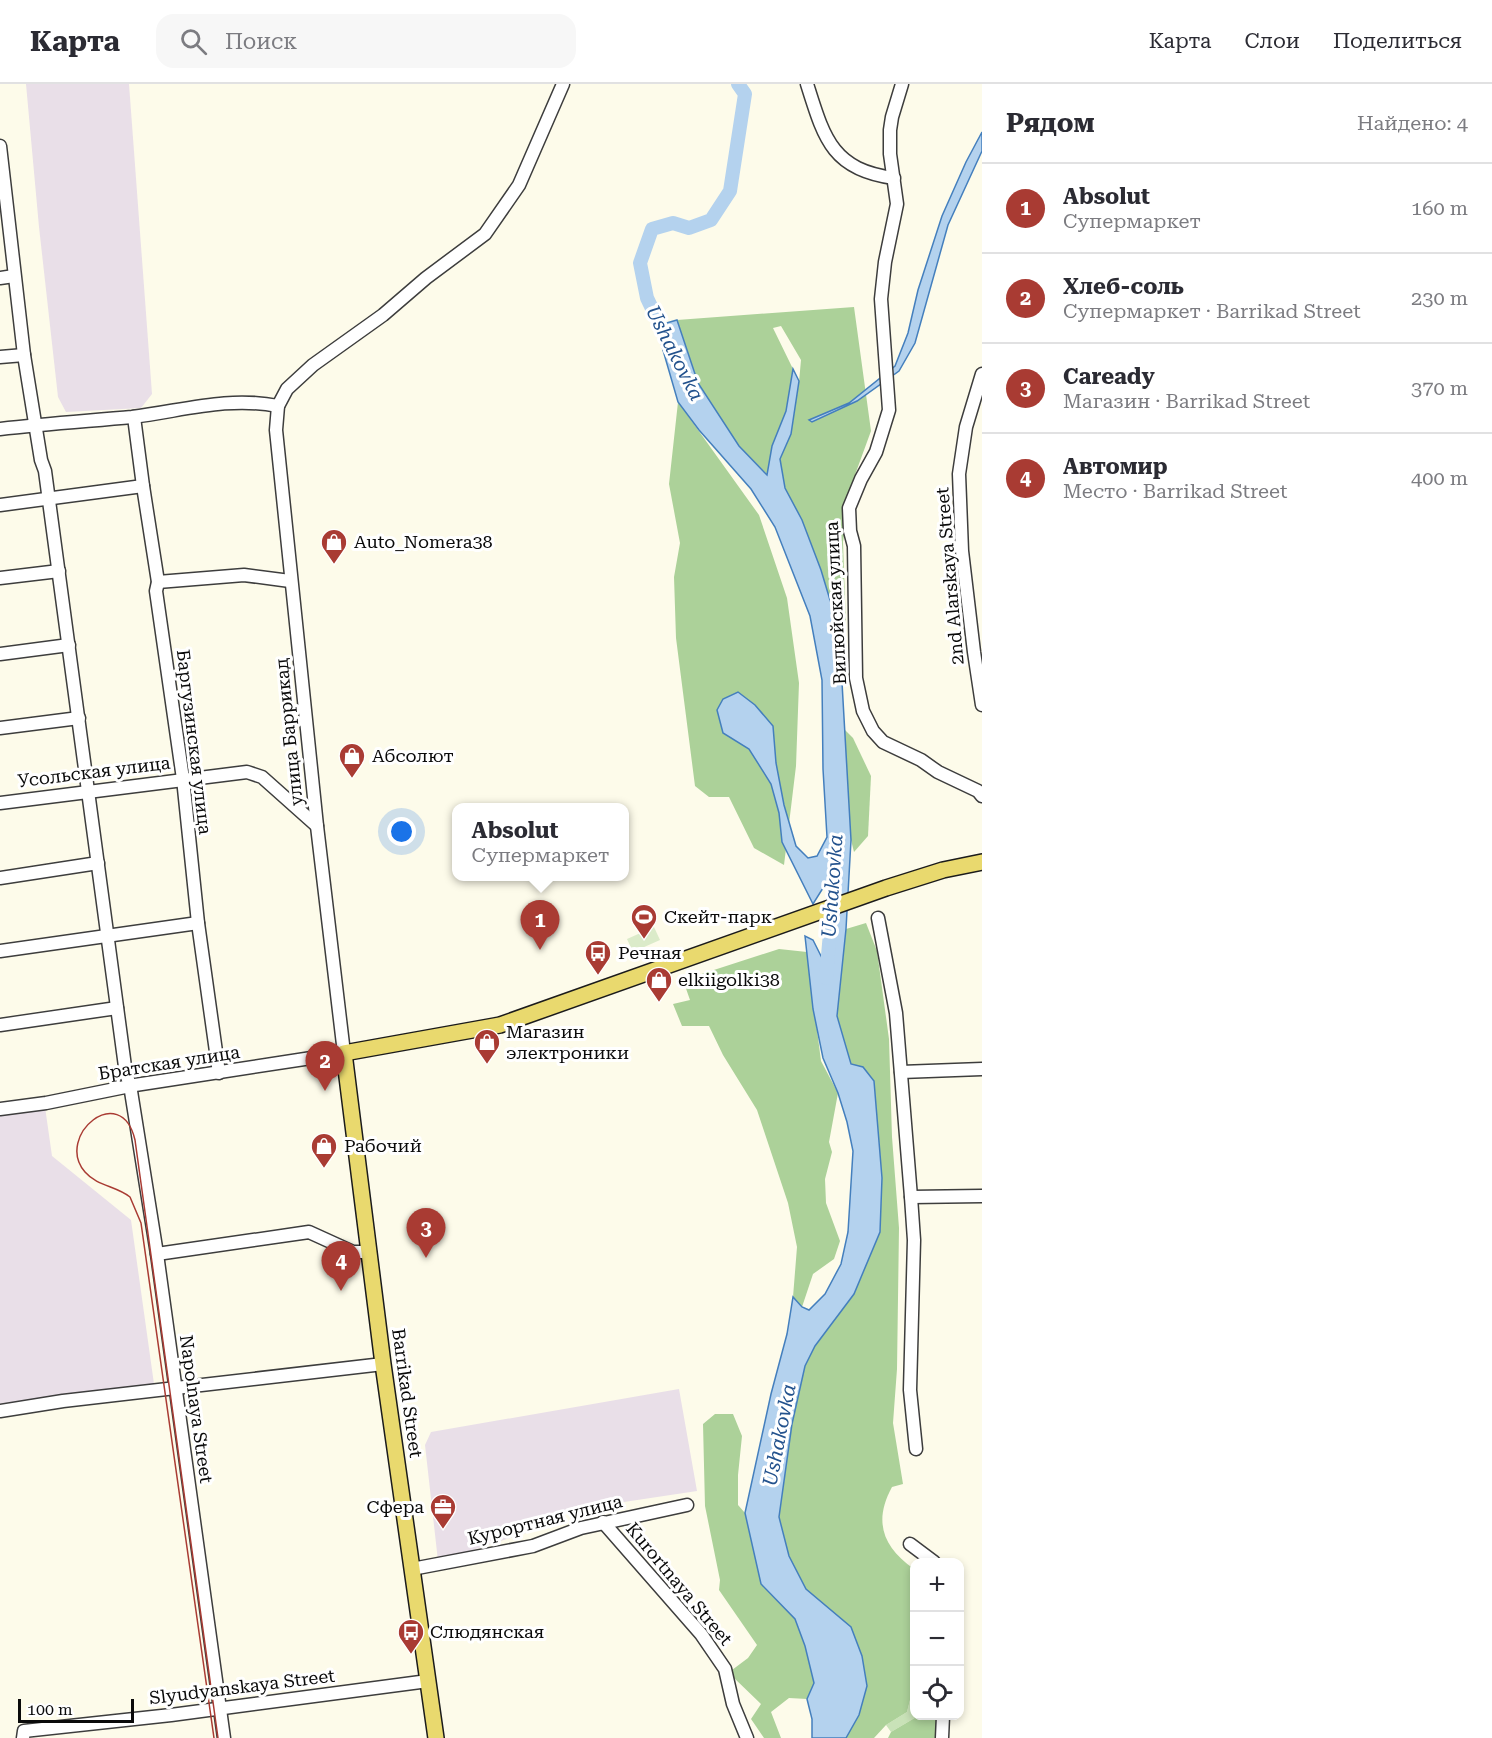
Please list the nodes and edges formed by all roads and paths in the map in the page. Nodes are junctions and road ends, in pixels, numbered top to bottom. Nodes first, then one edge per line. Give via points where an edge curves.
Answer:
1 (563, 84) edge
2 (807, 84) edge
3 (902, 84) edge
4 (0, 146) edge
5 (894, 178) junction
6 (3, 212) edge
7 (14, 276) junction
8 (0, 278) edge
9 (24, 355) junction
10 (0, 357) edge
11 (982, 374) edge
12 (278, 406) junction
13 (134, 417) junction
14 (35, 425) junction
15 (0, 429) edge
16 (143, 486) junction
17 (49, 498) junction
18 (0, 505) edge
19 (59, 571) junction
20 (0, 578) edge
21 (290, 581) junction
22 (158, 582) junction
23 (69, 645) junction
24 (0, 654) edge
25 (982, 705) edge
26 (79, 718) junction
27 (0, 728) edge
28 (183, 779) junction
29 (88, 791) junction
30 (981, 792) edge
31 (0, 803) edge
32 (317, 826) junction
33 (98, 862) junction
34 (982, 862) edge
35 (0, 878) edge
36 (878, 918) dead end
37 (198, 923) junction
38 (108, 937) junction
39 (0, 951) edge
40 (117, 1008) junction
41 (0, 1025) edge
42 (344, 1053) junction
43 (982, 1069) edge
44 (901, 1072) junction
45 (219, 1073) junction
46 (130, 1086) junction
47 (0, 1109) edge
48 (982, 1196) edge
49 (911, 1197) junction
50 (370, 1251) junction
51 (157, 1254) junction
52 (383, 1364) junction
53 (175, 1388) junction
54 (0, 1411) edge
55 (915, 1449) dead end
56 (687, 1505) dead end
57 (603, 1522) junction
58 (910, 1544) dead end
59 (928, 1558) edge
60 (412, 1569) junction
61 (428, 1681) junction
62 (220, 1708) junction
63 (943, 1720) edge
64 (24, 1734) edge
65 (224, 1738) edge
66 (436, 1738) edge
67 (747, 1738) edge
68 (942, 1738) edge

1 - 12 street via 519,185 485,234 383,315 313,364 287,389
2 - 5 street via 836,153 866,172
3 - 5 street, Вилюйская улица via 890,130
4 - 6 street, Napolnaya Street
5 - 30 street, Вилюйская улица via 897,204 882,290 889,400 886,424 849,508 854,546 856,678 863,711 883,741
6 - 7 street, Napolnaya Street
7 - 8 street
7 - 9 street, Napolnaya Street
9 - 10 street
9 - 14 street, Napolnaya Street
11 - 25 street, 2nd Alarskaya Street via 966,426 959,474 962,551
12 - 13 street via 226,403
12 - 21 street, улица Баррикад via 276,430
13 - 14 street
13 - 16 street, Баргузинская улица
14 - 15 street
14 - 17 street, Napolnaya Street
16 - 17 street
16 - 22 street, Баргузинская улица
17 - 18 street
17 - 19 street, Napolnaya Street
19 - 20 street
19 - 23 street, Napolnaya Street
21 - 22 street via 243,575
21 - 32 street, улица Баррикад
22 - 28 street, Баргузинская улица via 156,591
23 - 24 street
23 - 26 street, Napolnaya Street
26 - 27 street
26 - 29 street, Napolnaya Street
28 - 29 street, Усольская улица
28 - 32 street, Усольская улица via 247,772 262,777
28 - 37 street, Баргузинская улица
29 - 31 street, Усольская улица
29 - 33 street, Napolnaya Street
32 - 42 street, улица Баррикад
33 - 35 street
33 - 38 street, Napolnaya Street
34 - 42 main road via 886,888 500,1025
36 - 44 street via 896,1013
37 - 38 street
37 - 45 street, Баргузинская улица
38 - 39 street
38 - 40 street, Napolnaya Street
40 - 41 street
40 - 46 street, Napolnaya Street
42 - 45 street, Братская улица
42 - 50 main road, Barrikad Street
43 - 44 street
44 - 49 street
45 - 46 street, Братская улица
46 - 47 street, Братская улица
46 - 51 street, Napolnaya Street
48 - 49 street
49 - 55 street via 914,1240 910,1390
50 - 51 street via 352,1252 309,1232
50 - 52 main road, Barrikad Street
51 - 53 street, Napolnaya Street
52 - 53 street
52 - 60 main road, Barrikad Street
53 - 54 street
53 - 62 street, Napolnaya Street
56 - 57 street, Курортная улица
57 - 60 street, Курортная улица via 533,1546
57 - 67 street, Kurortnaya Street via 701,1634 725,1669 733,1704
58 - 59 street
60 - 61 main road, Barrikad Street
61 - 62 street, Slyudyanskaya Street
61 - 66 main road, Barrikad Street
62 - 64 street, Slyudyanskaya Street
62 - 65 street, Napolnaya Street
63 - 68 street

